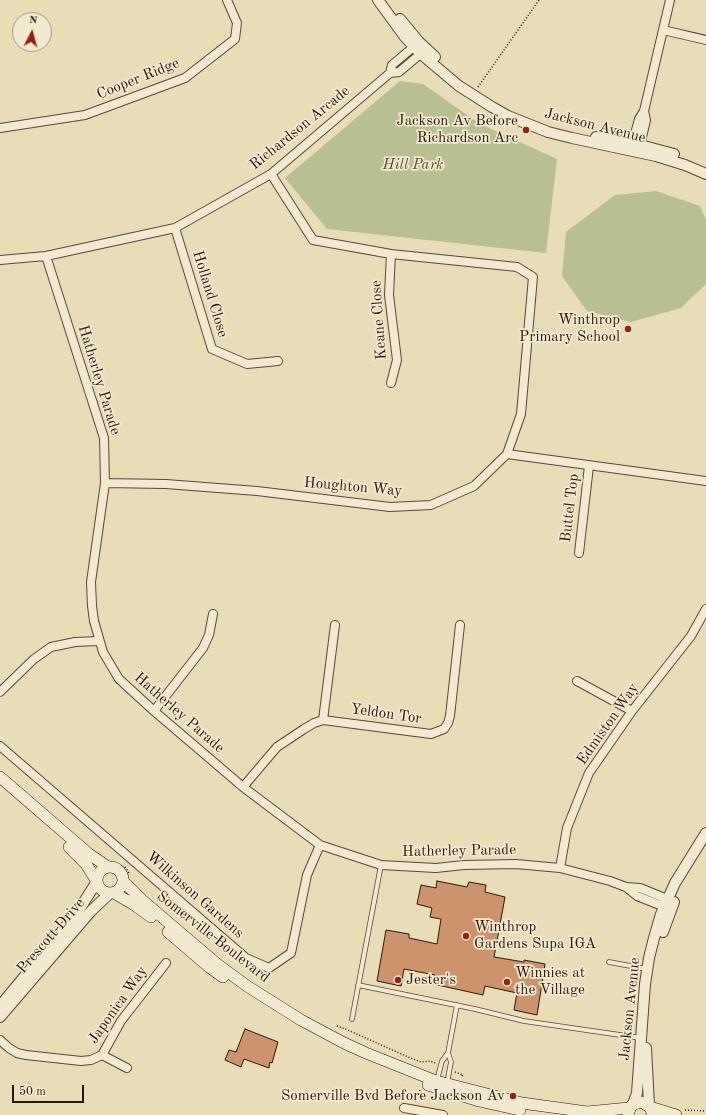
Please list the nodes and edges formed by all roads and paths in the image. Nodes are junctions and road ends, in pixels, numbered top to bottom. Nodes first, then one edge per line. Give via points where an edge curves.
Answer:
1 (227, 0) edge
2 (378, 0) edge
3 (385, 0) edge
4 (539, 0) edge
5 (670, 0) edge
6 (663, 30) junction
7 (706, 40) edge
8 (420, 48) junction
9 (476, 90) junction
10 (0, 128) edge
11 (636, 148) junction
12 (706, 167) edge
13 (271, 174) junction
14 (706, 174) edge
15 (175, 228) junction
16 (391, 254) junction
17 (46, 256) junction
18 (0, 260) edge
19 (278, 361) dead end
20 (391, 383) dead end
21 (507, 454) junction
22 (589, 466) junction
23 (706, 481) edge
24 (105, 483) junction
25 (579, 553) dead end
26 (706, 609) edge
27 (213, 614) dead end
28 (335, 625) dead end
29 (460, 626) dead end
30 (99, 641) junction
31 (577, 681) dead end
32 (0, 692) edge
33 (154, 711) junction
34 (632, 711) junction
35 (323, 720) junction
36 (0, 746) edge
37 (0, 778) edge
38 (0, 787) edge
39 (243, 787) junction
40 (706, 833) edge
41 (706, 844) edge
42 (320, 845) junction
43 (381, 865) junction
44 (108, 867) junction
45 (560, 868) junction
46 (123, 881) junction
47 (96, 882) junction
48 (112, 894) junction
49 (669, 904) junction
50 (609, 962) dead end
51 (166, 963) dead end
52 (647, 969) junction
53 (358, 985) junction
54 (457, 1005) junction
55 (0, 1006) edge
56 (0, 1016) edge
57 (352, 1019) dead end
58 (335, 1026) dead end
59 (641, 1038) junction
60 (0, 1040) edge
61 (448, 1053) junction
62 (102, 1055) junction
63 (430, 1061) dead end
64 (127, 1068) dead end
65 (422, 1083) junction
66 (440, 1086) junction
67 (408, 1109) joint
68 (630, 1109) edge
69 (651, 1109) edge
70 (706, 1111) edge
71 (679, 1112) edge
72 (443, 1115) edge
73 (550, 1115) edge

1 - 10 street, Cooper Ridge via 237,23 235,40 185,78 85,115
2 - 8 street, Jackson Avenue
3 - 8 street, Jackson Avenue
4 - 9 path
5 - 6 street
6 - 7 street
6 - 11 street via 644,111 639,119
8 - 9 street, Jackson Avenue
8 - 11 street, Jackson Avenue via 459,86 508,116 548,132 572,138
8 - 13 street, Richardson Arcade via 399,72 390,73
9 - 11 street, Jackson Avenue via 513,111 547,125
11 - 12 street, Jackson Avenue via 679,156
11 - 14 street, Jackson Avenue
13 - 15 street, Richardson Arcade
13 - 16 street, Houghton Way via 313,240
15 - 17 street, Richardson Arcade
15 - 19 street, Holland Close via 212,349 247,364
16 - 20 street, Keane Close via 389,295 397,360
16 - 21 street, Houghton Way via 517,268 532,277 520,414
17 - 18 street, Richardson Arcade
17 - 24 street, Hatherley Parade via 104,438
21 - 22 street
21 - 24 street, Houghton Way via 474,486 431,505 390,507 257,491 166,484
22 - 23 street
22 - 25 street, Buttel Top
24 - 30 street, Hatherley Parade via 91,582 92,606
26 - 34 street, Edmiston Way via 691,636
27 - 33 street via 209,635 203,648
28 - 35 street
29 - 35 street, Yeldon Tor via 450,716 444,730 430,734
30 - 32 street via 51,647 34,658
30 - 33 street, Hatherley Parade via 119,679
31 - 34 street
33 - 39 street, Hatherley Parade
34 - 45 street, Edmiston Way via 589,773 567,828
35 - 39 street via 277,747
36 - 42 street, Wilkinson Gardens via 246,958 269,968 291,953 307,875
37 - 44 main road via 89,854
38 - 47 main road via 78,854
39 - 42 street, Hatherley Parade
40 - 49 street, Jackson Avenue via 675,883
41 - 49 street, Jackson Avenue
42 - 43 street, Hatherley Parade
43 - 45 street, Hatherley Parade via 436,868 516,864
43 - 53 lane
44 - 46 main road via 119,870
44 - 47 main road via 101,870
45 - 49 street, Hatherley Parade via 610,881 626,887 637,896
46 - 48 main road via 120,888
46 - 66 main road, Somerville Boulevard via 217,964 259,994 344,1043
47 - 48 main road via 101,891
47 - 55 street, Prescott Drive via 77,913
48 - 56 street, Prescott Drive via 91,910
48 - 65 main road, Somerville Boulevard via 142,910 209,967 250,996 341,1049
49 - 52 street, Jackson Avenue via 654,938
49 - 69 street, Jackson Avenue via 653,969 646,1050
50 - 52 lane
51 - 62 street, Japonica Way via 122,1022
52 - 59 street, Jackson Avenue
53 - 54 lane
53 - 57 lane
54 - 59 lane via 524,1021
54 - 61 lane
58 - 63 path via 415,1060
59 - 68 street, Jackson Avenue via 637,1093
60 - 62 street, Japonica Way via 17,1053 26,1055 81,1061
61 - 66 lane via 442,1061
61 - 66 lane via 451,1062
62 - 64 street
65 - 66 main road, Somerville Boulevard
65 - 67 path
66 - 68 main road, Somerville Boulevard via 549,1108 587,1112
66 - 73 main road, Somerville Boulevard via 495,1105
67 - 72 street
68 - 69 main road, Somerville Boulevard via 641,1102
69 - 71 main road, Somerville Boulevard
70 - 71 path

